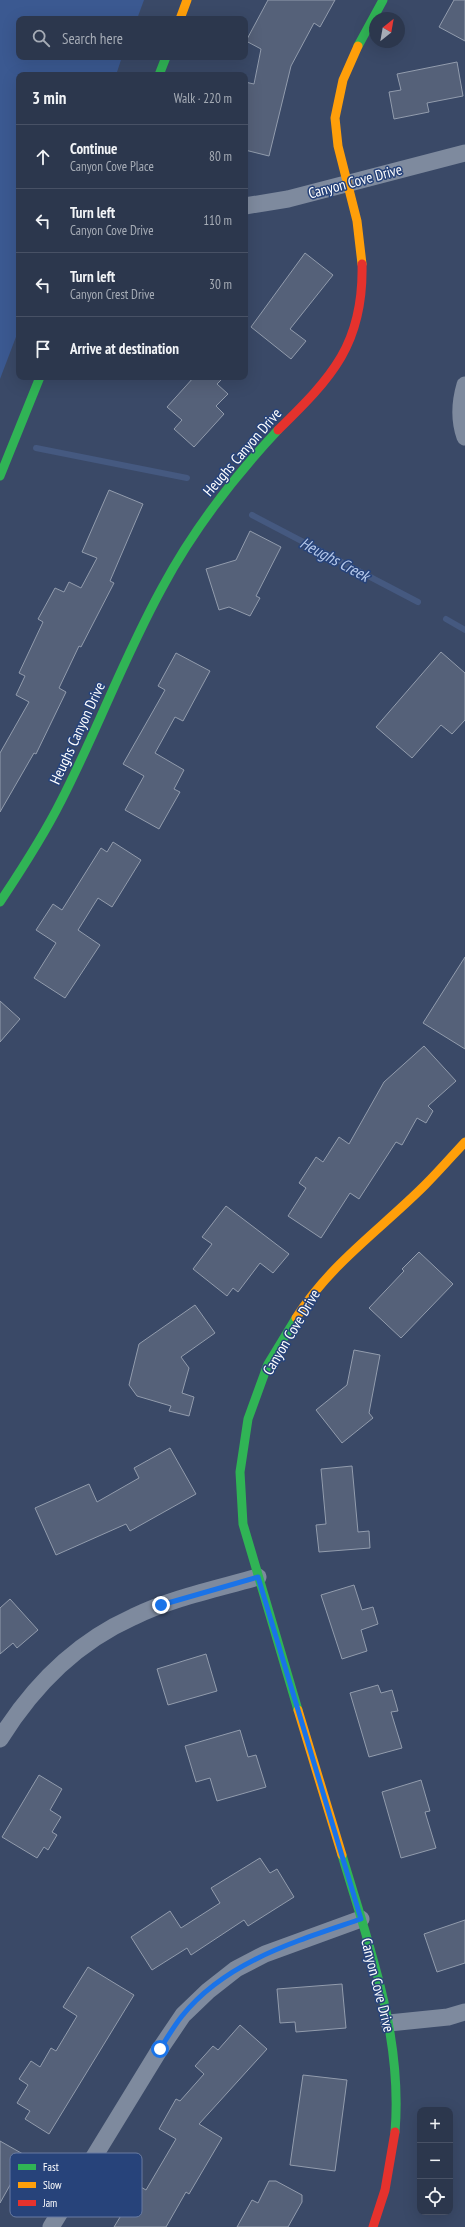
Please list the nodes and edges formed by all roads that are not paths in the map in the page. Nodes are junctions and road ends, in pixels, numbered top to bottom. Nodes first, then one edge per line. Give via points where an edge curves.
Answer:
1 (187, 0) edge
2 (383, 0) edge
3 (181, 16) edge
4 (165, 60) edge
5 (160, 72) edge
6 (465, 153) edge
7 (348, 182) junction
8 (248, 206) edge
9 (39, 380) edge
10 (465, 385) edge
11 (465, 437) edge
12 (0, 476) edge
13 (0, 902) edge
14 (465, 1142) edge
15 (258, 1577) junction
16 (0, 1739) edge
17 (361, 1919) junction
18 (465, 2012) edge
19 (389, 2023) junction
20 (97, 2153) edge
21 (58, 2217) edge
22 (52, 2227) edge
23 (373, 2227) edge

1 - 3 street
2 - 7 street, Heughs Canyon Drive via 353,60 336,108 337,147
4 - 5 street
6 - 7 street, Canyon Cove Drive
7 - 8 street, Canyon Cove Drive via 288,199
7 - 13 street, Heughs Canyon Drive via 364,264 361,303 352,336 320,387 266,444 198,526 158,594 77,768 45,830
9 - 12 street
10 - 11 street via 462,394 461,424
14 - 15 street, Canyon Cove Drive via 425,1185 344,1258 311,1294 268,1364 248,1419 240,1472 243,1524
15 - 16 street via 161,1605 106,1630 63,1661 45,1678
15 - 17 street, Canyon Cove Drive
17 - 19 street, Canyon Cove Drive
17 - 20 street via 259,1957 236,1969 208,1991 183,2015
18 - 19 street via 448,2017
19 - 23 street, Canyon Cove Drive via 396,2071 397,2120 383,2200
21 - 22 street

